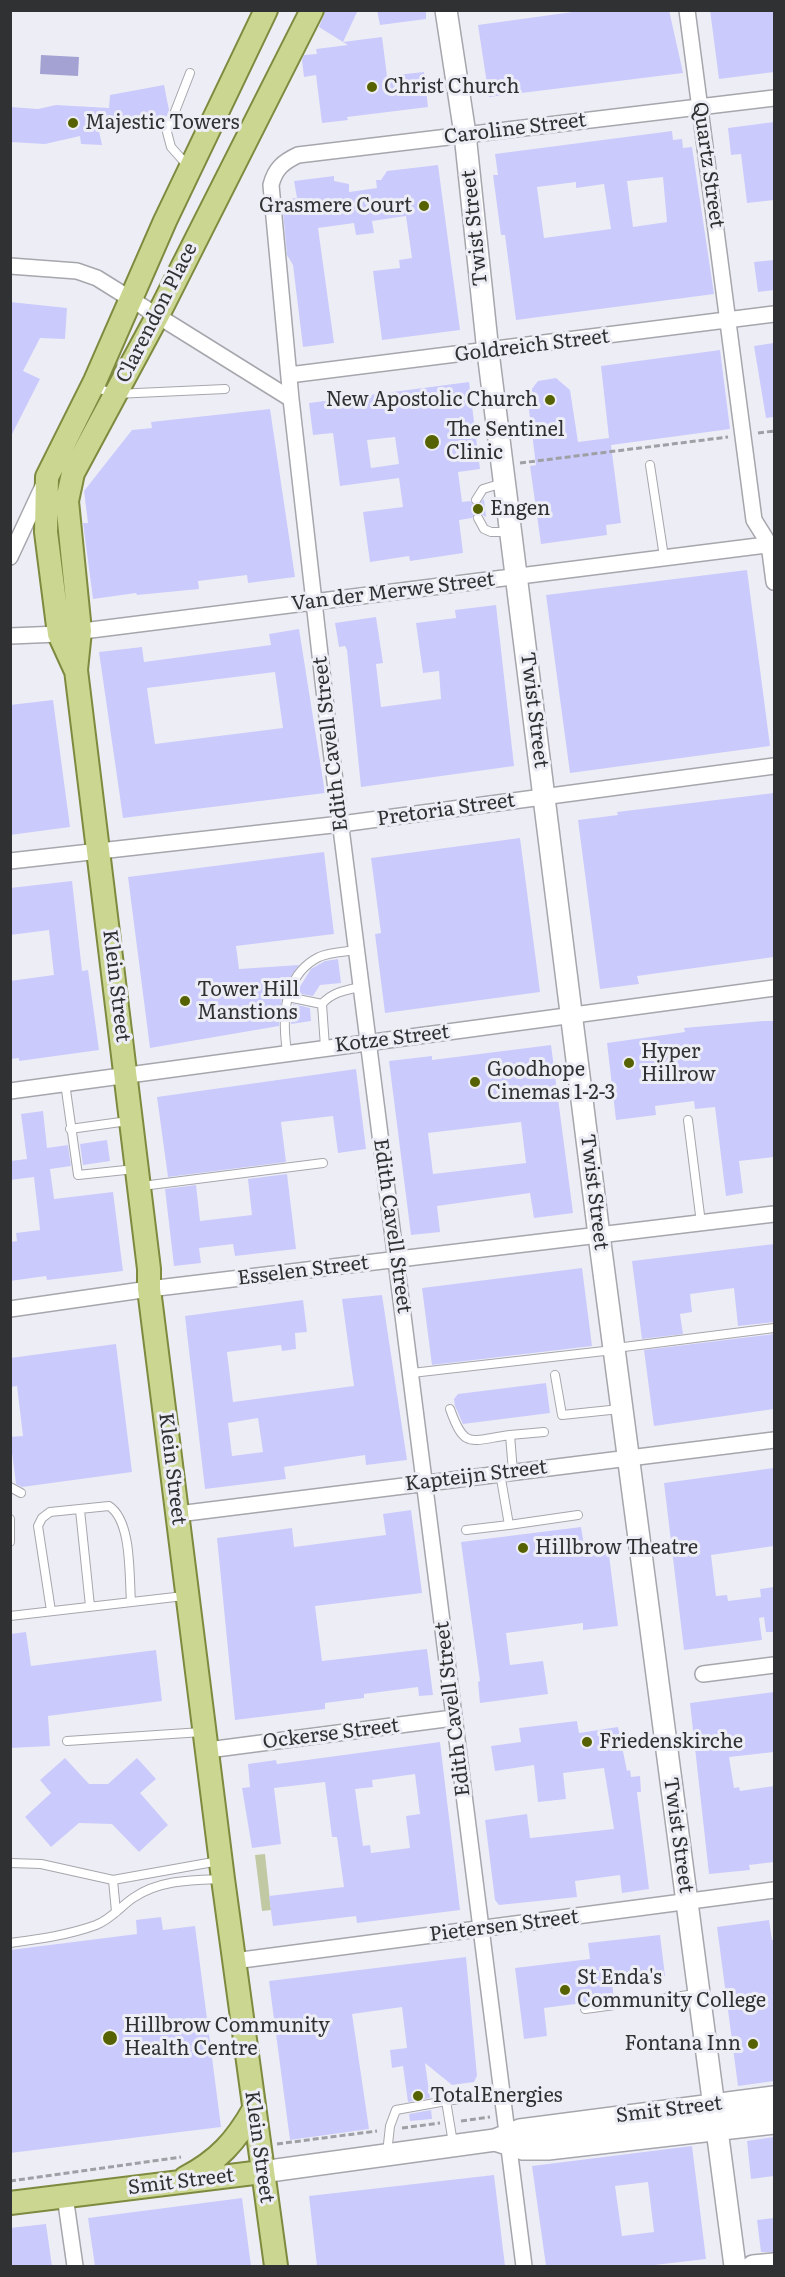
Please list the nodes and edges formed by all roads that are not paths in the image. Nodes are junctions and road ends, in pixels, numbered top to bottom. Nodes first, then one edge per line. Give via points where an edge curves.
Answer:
1 (266, 10) edge
2 (312, 10) edge
3 (446, 10) edge
4 (687, 10) edge
5 (190, 73) dead end
6 (774, 98) edge
7 (701, 108) junction
8 (465, 134) junction
9 (190, 169) junction
10 (271, 185) joint
11 (10, 266) edge
12 (132, 297) junction
13 (774, 314) edge
14 (158, 315) junction
15 (730, 320) junction
16 (488, 352) junction
17 (289, 375) junction
18 (93, 386) junction
19 (225, 389) dead end
20 (115, 394) junction
21 (291, 399) junction
22 (650, 465) dead end
23 (504, 474) junction
24 (47, 477) junction
25 (476, 500) dead end
26 (478, 518) dead end
27 (511, 531) junction
28 (15, 535) edge
29 (772, 544) edge
30 (10, 557) edge
31 (664, 557) junction
32 (517, 576) junction
33 (774, 582) edge
34 (314, 602) junction
35 (69, 633) junction
36 (10, 636) edge
37 (774, 766) edge
38 (545, 796) junction
39 (341, 824) junction
40 (100, 852) junction
41 (10, 861) edge
42 (356, 951) junction
43 (361, 987) junction
44 (774, 988) edge
45 (288, 997) junction
46 (322, 1004) junction
47 (572, 1015) junction
48 (367, 1042) junction
49 (326, 1047) junction
50 (287, 1052) junction
51 (127, 1074) junction
52 (65, 1083) junction
53 (12, 1090) edge
54 (688, 1120) dead end
55 (133, 1121) junction
56 (70, 1129) junction
57 (323, 1163) dead end
58 (140, 1177) junction
59 (774, 1215) edge
60 (701, 1223) junction
61 (599, 1236) junction
62 (397, 1259) junction
63 (149, 1289) junction
64 (10, 1309) edge
65 (774, 1328) edge
66 (614, 1349) junction
67 (412, 1373) junction
68 (555, 1375) dead end
69 (450, 1409) dead end
70 (622, 1409) junction
71 (544, 1431) dead end
72 (510, 1435) junction
73 (774, 1440) edge
74 (629, 1458) junction
75 (507, 1472) junction
76 (426, 1482) junction
77 (10, 1486) edge
78 (21, 1493) dead end
79 (80, 1510) junction
80 (178, 1514) junction
81 (578, 1515) dead end
82 (10, 1519) edge
83 (508, 1526) junction
84 (466, 1530) dead end
85 (10, 1542) edge
86 (188, 1595) junction
87 (131, 1602) junction
88 (90, 1606) junction
89 (51, 1611) junction
90 (10, 1616) edge
91 (774, 1665) edge
92 (704, 1674) dead end
93 (453, 1718) junction
94 (67, 1741) dead end
95 (207, 1741) junction
96 (10, 1863) edge
97 (222, 1870) junction
98 (113, 1880) junction
99 (774, 1890) edge
100 (687, 1902) junction
101 (116, 1912) junction
102 (480, 1929) junction
103 (10, 1943) edge
104 (234, 1961) junction
105 (699, 1994) junction
106 (585, 2009) dead end
107 (501, 2093) junction
108 (774, 2097) edge
109 (446, 2101) junction
110 (254, 2109) junction
111 (774, 2109) edge
112 (716, 2117) junction
113 (774, 2122) edge
114 (502, 2140) junction
115 (453, 2145) junction
116 (387, 2155) junction
117 (262, 2172) junction
118 (173, 2184) junction
119 (65, 2196) junction
120 (10, 2203) edge
121 (774, 2264) edge
122 (75, 2266) edge
123 (276, 2266) edge
124 (524, 2266) edge
125 (735, 2266) edge
126 (753, 2266) edge

1 - 9 main road, Clarendon Place
2 - 14 main road, Clarendon Place
3 - 8 street, Twist Street
4 - 7 street, Quartz Street
5 - 9 lane via 167,132 171,147
6 - 7 street, Caroline Street
7 - 8 street, Caroline Street
7 - 15 street, Quartz Street
8 - 10 street, Caroline Street via 298,155 280,166
8 - 16 street, Twist Street
9 - 12 main road, Clarendon Place
10 - 17 street, Edith Cavell Street
11 - 12 street via 77,271
12 - 14 street
12 - 18 main road, Clarendon Place
13 - 15 street, Goldreich Street
14 - 20 main road, Clarendon Place
14 - 21 street
15 - 16 street, Goldreich Street
15 - 29 street, Quartz Street via 754,520
16 - 17 street, Goldreich Street
16 - 23 street, Twist Street
17 - 21 street, Edith Cavell Street
18 - 20 lane
18 - 24 main road, Clarendon Place
19 - 20 lane
20 - 35 main road, Clarendon Place via 69,488
21 - 34 street, Edith Cavell Street
22 - 31 lane
23 - 25 lane via 483,489
23 - 27 street, Twist Street
24 - 28 street, Clarendon Place
24 - 35 main road, Klein Street via 47,543
26 - 27 lane via 484,529 491,532
27 - 32 street, Twist Street
28 - 30 street, Clarendon Place
29 - 31 street, Van der Merwe Street
29 - 33 street
31 - 32 street, Van der Merwe Street
32 - 34 street, Van der Merwe Street
32 - 38 street, Twist Street
34 - 35 street, Van der Merwe Street
34 - 39 street, Edith Cavell Street
35 - 36 street, Van der Merwe Street
35 - 40 main road, Klein Street
37 - 38 street, Pretoria Street
38 - 39 street, Pretoria Street
38 - 47 street, Twist Street
39 - 40 street, Pretoria Street
39 - 42 street, Edith Cavell Street
40 - 41 street, Pretoria Street
40 - 51 main road, Klein Street
42 - 43 street, Edith Cavell Street
42 - 45 lane via 321,956 306,965
43 - 46 lane via 340,991
43 - 48 street, Edith Cavell Street
44 - 47 street, Kotze Street
45 - 46 lane
45 - 50 lane via 284,1028
46 - 49 lane
47 - 48 street, Kotze Street
47 - 61 street, Twist Street
48 - 49 street, Kotze Street
48 - 62 street, Edith Cavell Street
49 - 50 street, Kotze Street
50 - 51 street, Kotze Street
51 - 52 street, Kotze Street
51 - 55 main road, Klein Street
52 - 53 street, Kotze Street
52 - 56 lane
54 - 60 lane
55 - 56 lane
55 - 58 main road, Klein Street
56 - 58 lane via 78,1175
57 - 58 lane
58 - 63 main road, Klein Street
59 - 60 street, Esselen Street
60 - 61 street, Esselen Street
61 - 62 street, Esselen Street
61 - 66 street, Twist Street
62 - 63 street, Esselen Street
62 - 67 street, Edith Cavell Street
63 - 64 street, Esselen Street
63 - 80 main road, Klein Street
65 - 66 lane
66 - 67 lane
66 - 70 street, Twist Street
67 - 76 street, Edith Cavell Street
68 - 70 lane via 562,1414
69 - 72 lane via 459,1435 466,1439
70 - 74 street, Twist Street
71 - 72 lane
72 - 75 lane
73 - 74 street, Kapteijn Street
74 - 75 street, Kapteijn Street
74 - 100 street, Twist Street
75 - 76 street, Kapteijn Street
75 - 83 lane
76 - 80 street, Kapteijn Street
76 - 93 street, Edith Cavell Street
77 - 78 lane
79 - 87 lane via 109,1506 124,1522
79 - 88 lane
79 - 89 lane via 50,1512 38,1526
80 - 86 main road, Klein Street
81 - 83 lane
82 - 85 lane
83 - 84 lane
86 - 87 lane
86 - 95 main road, Klein Street
87 - 88 lane
88 - 89 lane
89 - 90 lane
91 - 92 street
93 - 95 street, Ockerse Street
93 - 102 street, Edith Cavell Street
94 - 95 lane
95 - 97 main road, Klein Street
96 - 98 lane via 41,1864
97 - 98 lane
97 - 101 lane via 161,1885 133,1897
97 - 104 main road, Klein Street
98 - 101 lane
99 - 100 street, Pietersen Street
100 - 102 street, Pietersen Street
100 - 105 street, Twist Street
101 - 103 lane via 96,1925
102 - 104 street, Pietersen Street
102 - 107 street, Edith Cavell Street
104 - 110 main road, Klein Street
105 - 106 lane
105 - 112 street, Twist Street
107 - 109 lane
107 - 114 street, Edith Cavell Street
108 - 112 street, Smit Street
109 - 115 lane
109 - 116 lane via 396,2110
110 - 117 main road, Klein Street
110 - 118 main road via 227,2150
111 - 112 lane
112 - 113 street, Smit Street
112 - 114 street, Smit Street via 548,2149 523,2149
112 - 125 street, Twist Street
114 - 115 street, Smit Street
114 - 124 street, Edith Cavell Street
115 - 116 street, Smit Street
116 - 117 street, Smit Street
117 - 118 main road, Smit Street
117 - 123 main road, Klein Street
118 - 119 main road, Smit Street
119 - 120 main road, Smit Street
119 - 122 street
121 - 126 street

